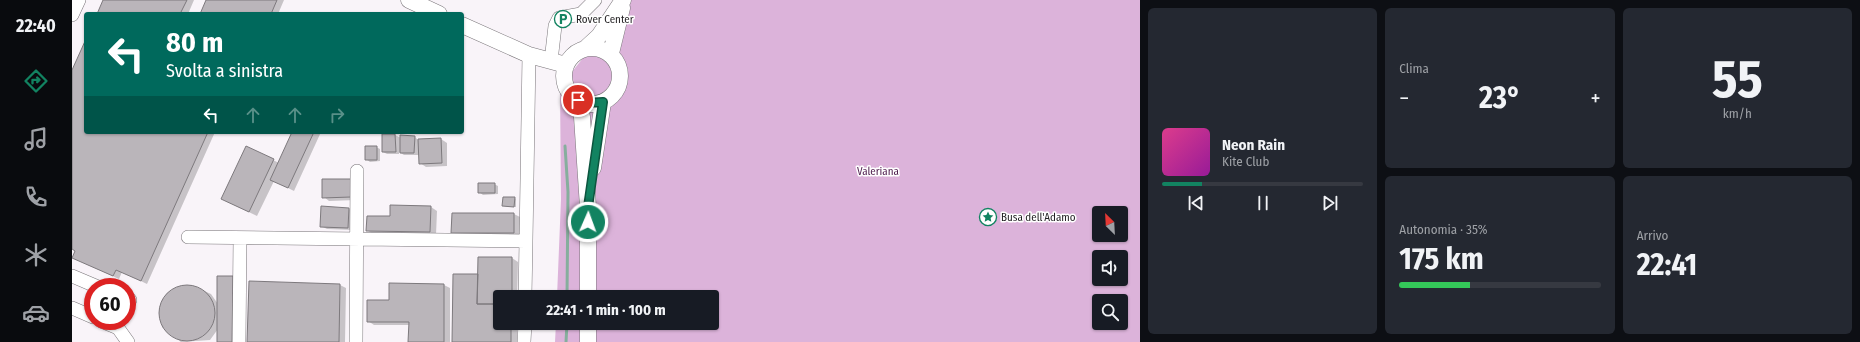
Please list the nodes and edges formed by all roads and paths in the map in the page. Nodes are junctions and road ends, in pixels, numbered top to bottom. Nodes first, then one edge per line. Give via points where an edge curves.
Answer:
1 (79, 0) edge
2 (409, 0) edge
3 (595, 0) edge
4 (623, 0) edge
5 (435, 12) edge
6 (72, 15) edge
7 (464, 26) edge
8 (587, 47) junction
9 (610, 54) junction
10 (529, 55) junction
11 (558, 63) junction
12 (578, 100) junction
13 (603, 102) junction
14 (357, 171) dead end
15 (588, 207) junction
16 (188, 237) dead end
17 (240, 238) junction
18 (357, 239) junction
19 (526, 241) junction
20 (72, 276) edge
21 (84, 281) edge
22 (525, 290) edge
23 (588, 290) edge
24 (72, 308) edge
25 (84, 313) edge
26 (122, 330) edge
27 (525, 330) edge
28 (588, 330) edge
29 (128, 342) edge
30 (238, 342) edge
31 (356, 342) edge
32 (524, 342) edge
33 (588, 342) edge

1 - 6 street
2 - 5 main road
3 - 11 street via 581,14 559,18 555,26
4 - 8 main road via 599,36
4 - 9 main road
7 - 10 main road
8 - 9 main road via 599,48
8 - 11 main road
9 - 13 main road via 617,61 620,80 618,89
10 - 11 main road
10 - 19 street via 523,172
11 - 12 main road via 564,75 565,85 570,94
12 - 13 main road via 591,104
12 - 15 main road via 582,117
13 - 15 main road
14 - 18 street
15 - 23 main road
16 - 17 street
17 - 18 street
17 - 30 street
18 - 19 street
18 - 31 street
19 - 22 street
20 - 21 street
24 - 25 street
26 - 29 street
27 - 32 street
28 - 33 main road

